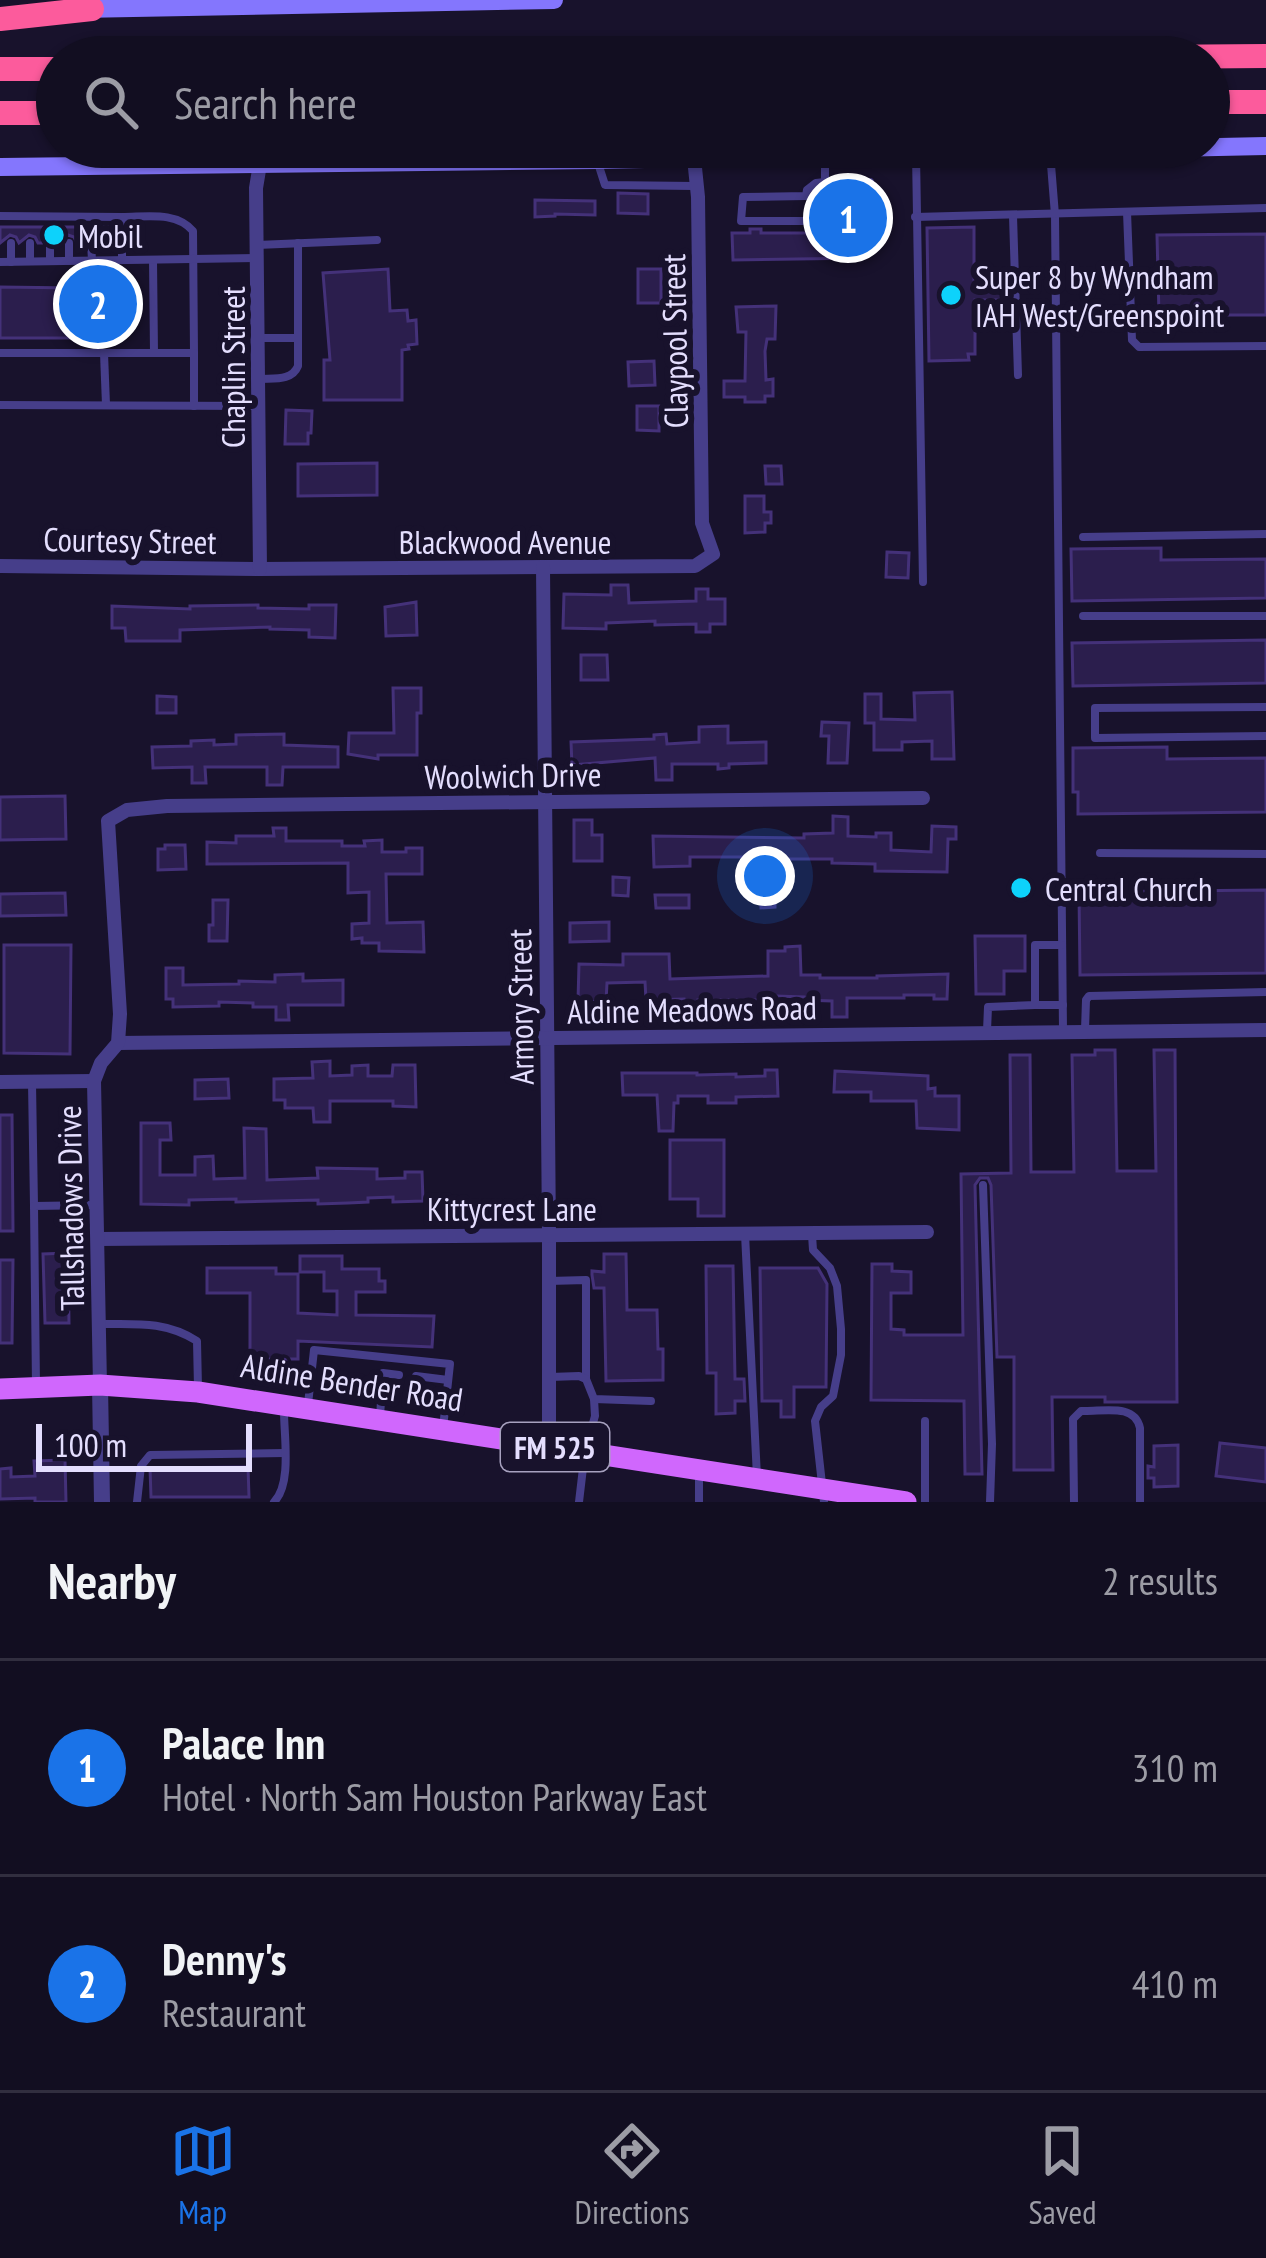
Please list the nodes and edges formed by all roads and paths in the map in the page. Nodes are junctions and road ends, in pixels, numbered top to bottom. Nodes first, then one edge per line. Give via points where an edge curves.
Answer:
1 (554, 0) edge
2 (252, 3) edge
3 (92, 9) junction
4 (0, 10) edge
5 (0, 19) edge
6 (1230, 56) edge
7 (1266, 56) edge
8 (0, 69) edge
9 (36, 69) edge
10 (1230, 102) edge
11 (1266, 102) edge
12 (36, 112) edge
13 (0, 113) edge
14 (1266, 146) edge
15 (1230, 147) edge
16 (0, 166) edge
17 (36, 166) edge
18 (259, 168) edge
19 (600, 168) edge
20 (695, 168) edge
21 (825, 168) edge
22 (916, 168) edge
23 (1051, 168) edge
24 (870, 182) dead end
25 (825, 185) junction
26 (697, 186) junction
27 (1266, 208) edge
28 (826, 211) dead end
29 (1126, 212) junction
30 (1055, 214) junction
31 (1013, 215) junction
32 (122, 217) junction
33 (916, 218) junction
34 (7, 220) edge
35 (377, 240) dead end
36 (10, 243) dead end
37 (30, 243) dead end
38 (50, 243) dead end
39 (69, 243) dead end
40 (92, 243) dead end
41 (298, 243) junction
42 (258, 252) junction
43 (194, 259) junction
44 (92, 260) junction
45 (122, 260) junction
46 (153, 260) junction
47 (30, 261) junction
48 (50, 261) junction
49 (69, 261) junction
50 (5, 262) edge
51 (258, 338) junction
52 (298, 338) junction
53 (1266, 346) edge
54 (0, 353) edge
55 (104, 353) junction
56 (154, 353) junction
57 (194, 353) junction
58 (1018, 375) dead end
59 (259, 379) junction
60 (0, 405) edge
61 (106, 405) junction
62 (194, 406) junction
63 (259, 406) junction
64 (702, 523) joint
65 (1266, 534) edge
66 (1083, 537) dead end
67 (0, 566) edge
68 (543, 567) junction
69 (260, 569) junction
70 (923, 582) dead end
71 (1083, 616) dead end
72 (1266, 616) edge
73 (1266, 707) edge
74 (1266, 736) edge
75 (922, 798) dead end
76 (544, 801) junction
77 (1100, 854) dead end
78 (1266, 854) edge
79 (1062, 945) junction
80 (1266, 992) edge
81 (1063, 1004) junction
82 (1035, 1006) junction
83 (1266, 1030) edge
84 (1063, 1032) junction
85 (1085, 1032) junction
86 (987, 1033) junction
87 (548, 1037) junction
88 (118, 1043) junction
89 (94, 1081) junction
90 (0, 1082) edge
91 (32, 1082) junction
92 (983, 1185) dead end
93 (97, 1205) junction
94 (34, 1206) junction
95 (927, 1232) dead end
96 (812, 1233) junction
97 (745, 1234) junction
98 (550, 1235) junction
99 (98, 1239) junction
100 (549, 1281) junction
101 (99, 1324) junction
102 (384, 1357) junction
103 (383, 1373) junction
104 (399, 1375) dead end
105 (416, 1376) dead end
106 (549, 1378) junction
107 (586, 1379) junction
108 (448, 1380) junction
109 (100, 1385) junction
110 (36, 1387) junction
111 (0, 1389) edge
112 (198, 1392) junction
113 (594, 1399) junction
114 (651, 1401) dead end
115 (284, 1405) junction
116 (308, 1408) junction
117 (380, 1420) junction
118 (925, 1421) dead end
119 (443, 1429) junction
120 (549, 1445) junction
121 (585, 1451) junction
122 (284, 1453) junction
123 (698, 1469) junction
124 (757, 1478) junction
125 (824, 1496) edge
126 (102, 1502) edge
127 (137, 1502) edge
128 (274, 1502) edge
129 (579, 1502) edge
130 (698, 1502) edge
131 (904, 1502) edge
132 (925, 1502) edge
133 (990, 1502) edge
134 (1074, 1502) edge
135 (1140, 1502) edge

1 - 2 main road
2 - 3 main road
3 - 4 main road
3 - 5 highway
6 - 7 highway
8 - 9 highway
10 - 11 highway
12 - 13 highway
14 - 15 main road
16 - 17 main road
18 - 42 street, Chaplin Street
19 - 26 lane via 605,185
20 - 26 street, Claypool Street
21 - 25 lane
22 - 33 lane
23 - 30 lane
24 - 25 lane
25 - 28 lane via 810,186 806,196 742,197 741,221 825,221
26 - 64 street, Claypool Street
27 - 29 lane
29 - 30 lane
29 - 53 lane via 1132,340 1139,347
30 - 31 lane
30 - 79 lane
31 - 33 lane
31 - 58 lane
32 - 34 lane
32 - 43 lane via 188,224
32 - 45 lane
33 - 70 lane
35 - 41 lane
36 - 50 lane
37 - 47 lane
38 - 48 lane
39 - 49 lane
40 - 44 lane
41 - 42 lane
41 - 52 lane
42 - 43 lane
42 - 51 street, Chaplin Street
43 - 46 lane
43 - 57 lane
44 - 45 lane
44 - 49 lane
45 - 46 lane
46 - 56 lane
47 - 48 lane
47 - 50 lane
48 - 49 lane
51 - 52 lane
51 - 59 street, Chaplin Street
52 - 59 lane via 296,371
54 - 55 lane
55 - 56 lane
55 - 61 lane
56 - 57 lane
57 - 62 lane
59 - 63 street, Chaplin Street
60 - 61 lane
61 - 62 lane
62 - 63 lane
63 - 69 street, Chaplin Street
64 - 68 street, Blackwood Avenue via 713,554 695,566
65 - 66 lane
67 - 69 street, Courtesy Street
68 - 69 street, Blackwood Avenue
68 - 76 street, Armory Street
71 - 72 lane
73 - 74 lane via 1096,708 1095,738
75 - 76 street, Woolwich Drive
76 - 87 street, Armory Street
76 - 88 street, Woolwich Drive via 166,806 108,821
77 - 78 lane
79 - 81 lane
79 - 82 lane via 1036,945
80 - 85 lane via 1099,994 1085,1000
81 - 82 lane
81 - 84 lane
82 - 86 lane via 988,1007
83 - 85 street, Aldine Meadows Road
84 - 85 street, Aldine Meadows Road
84 - 86 street, Aldine Meadows Road
86 - 87 street, Aldine Meadows Road
87 - 88 street, Aldine Meadows Road
87 - 98 street, Armory Street
88 - 89 street, Tallshadows Drive
89 - 91 street
89 - 93 street, Tallshadows Drive
90 - 91 street
91 - 94 lane
92 - 133 lane
93 - 94 lane
93 - 99 street, Tallshadows Drive
94 - 110 lane
95 - 96 street, Kittycrest Lane
96 - 97 street, Kittycrest Lane
96 - 125 lane via 813,1250 837,1286 841,1329 832,1396 815,1421
97 - 98 street, Kittycrest Lane
97 - 124 lane
98 - 99 street, Kittycrest Lane
98 - 100 street, Armory Street
99 - 101 street, Tallshadows Drive
100 - 106 street, Armory Street
100 - 107 lane via 586,1280
101 - 109 street, Tallshadows Drive
101 - 112 lane via 154,1323 196,1341
102 - 103 lane
102 - 108 lane via 450,1364
102 - 116 lane via 314,1350
103 - 104 lane
103 - 117 lane
105 - 108 lane
106 - 107 lane
106 - 120 street, Armory Street
107 - 113 lane
108 - 119 lane
109 - 110 main road, Aldine Bender Road / FM 525
109 - 112 main road, Aldine Bender Road / FM 525
109 - 126 street
110 - 111 main road, Aldine Bender Road / FM 525
112 - 115 main road, Aldine Bender Road / FM 525
113 - 114 lane
113 - 121 lane
115 - 116 main road, Aldine Bender Road / FM 525
115 - 122 lane
116 - 117 main road, Aldine Bender Road / FM 525
117 - 119 main road, Aldine Bender Road / FM 525
118 - 132 lane
119 - 120 main road, Aldine Bender Road / FM 525
120 - 121 main road, Aldine Bender Road / FM 525
121 - 123 main road, Aldine Bender Road / FM 525
121 - 129 lane
122 - 127 lane via 150,1455 142,1461
122 - 128 lane via 283,1493
123 - 124 main road, Aldine Bender Road / FM 525
123 - 130 lane
124 - 125 main road, Aldine Bender Road / FM 525
125 - 131 main road, Aldine Bender Road / FM 525
134 - 135 lane via 1073,1419 1081,1411 1119,1411 1138,1417

